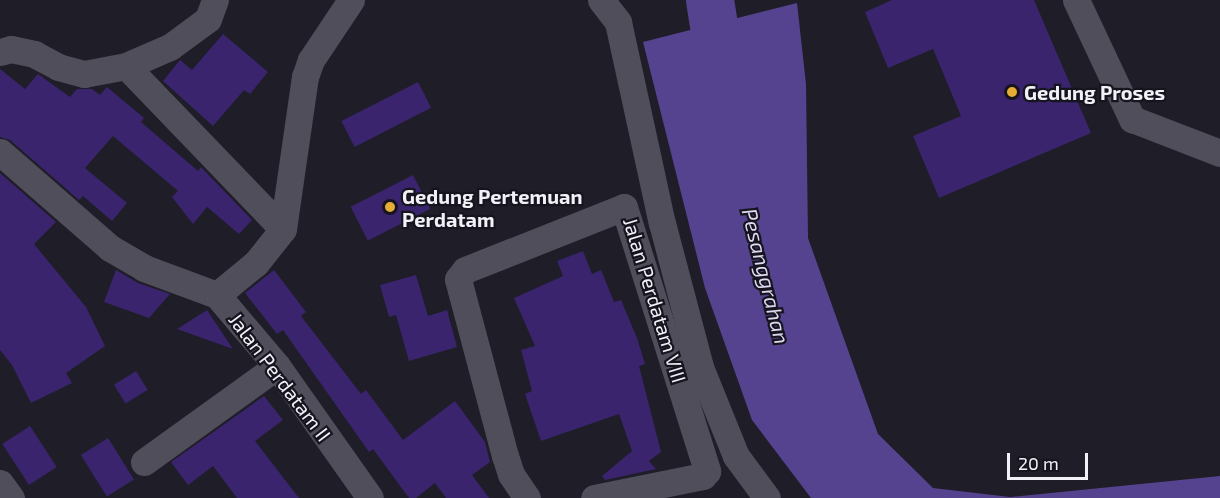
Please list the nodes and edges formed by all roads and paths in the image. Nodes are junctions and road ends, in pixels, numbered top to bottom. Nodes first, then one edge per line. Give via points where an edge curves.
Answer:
1 (215, 0) edge
2 (351, 0) edge
3 (601, 0) edge
4 (1076, 0) edge
5 (0, 52) edge
6 (126, 66) junction
7 (0, 152) edge
8 (1220, 153) edge
9 (283, 229) junction
10 (217, 295) junction
11 (277, 366) junction
12 (144, 462) dead end
13 (0, 483) edge
14 (11, 498) edge
15 (370, 498) edge
16 (527, 498) edge
17 (594, 498) edge
18 (767, 498) edge

1 - 6 street via 208,19 170,47
2 - 9 street via 311,60
3 - 18 street via 618,22 662,223 700,366 736,456
4 - 8 street via 1132,119
5 - 6 street via 11,49 34,54 58,67 84,74
6 - 9 street
7 - 10 street, Jalan Perdatam II via 110,248 144,268
9 - 10 street via 256,263
10 - 11 street, Jalan Perdatam II
11 - 12 street
11 - 15 street, Jalan Perdatam II
13 - 14 street
16 - 17 street, Jalan Perdatam VIII via 511,474 505,456 458,279 465,270 624,207 707,471 703,476

